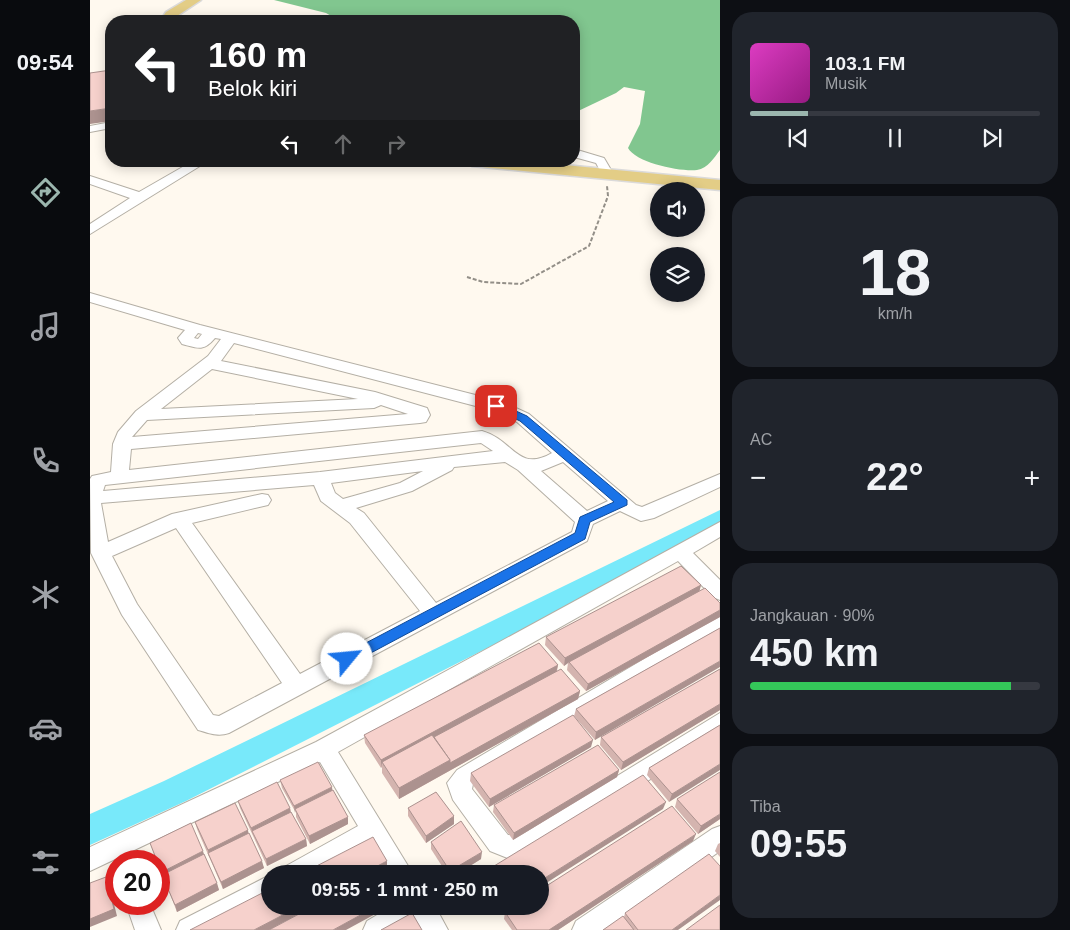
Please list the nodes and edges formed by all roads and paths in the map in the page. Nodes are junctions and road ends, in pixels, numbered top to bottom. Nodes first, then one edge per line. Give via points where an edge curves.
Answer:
1 (178, 0) edge
2 (195, 0) edge
3 (170, 15) edge
4 (172, 15) edge
5 (105, 126) edge
6 (90, 129) edge
7 (580, 155) edge
8 (192, 167) edge
9 (530, 167) edge
10 (608, 175) junction
11 (90, 180) edge
12 (720, 185) edge
13 (140, 197) junction
14 (90, 230) edge
15 (467, 277) dead end
16 (90, 297) edge
17 (232, 338) junction
18 (208, 363) junction
19 (391, 402) junction
20 (142, 416) junction
21 (122, 444) junction
22 (508, 456) junction
23 (558, 457) junction
24 (458, 460) junction
25 (526, 467) junction
26 (119, 477) junction
27 (320, 478) junction
28 (720, 480) edge
29 (91, 498) edge
30 (262, 500) dead end
31 (340, 506) junction
32 (603, 511) junction
33 (179, 519) junction
34 (720, 529) edge
35 (101, 552) junction
36 (680, 552) junction
37 (720, 592) edge
38 (433, 613) junction
39 (720, 622) edge
40 (296, 686) junction
41 (720, 722) edge
42 (324, 749) junction
43 (374, 830) junction
44 (720, 837) edge
45 (129, 850) edge
46 (105, 857) edge
47 (90, 859) edge
48 (311, 865) edge
49 (395, 865) edge
50 (261, 892) edge
51 (142, 915) edge
52 (403, 915) edge
53 (425, 915) edge
54 (148, 930) edge
55 (189, 930) edge
56 (376, 930) edge
57 (435, 930) edge
58 (585, 930) edge

1 - 3 main road
2 - 4 main road
5 - 6 street
7 - 10 street via 601,160
8 - 13 street
9 - 10 main road
10 - 12 main road
10 - 15 path via 608,196 589,246 521,284 483,282
11 - 13 street
13 - 14 street
16 - 17 street
17 - 18 street
17 - 23 street via 496,406 523,418
18 - 19 street via 375,396
18 - 20 street
19 - 20 street
19 - 21 street via 422,415 420,418
20 - 21 street via 124,436
21 - 26 street
22 - 24 street
22 - 25 street via 521,467
22 - 26 street via 492,441 482,437
23 - 25 street
23 - 32 street
24 - 27 street
24 - 31 street via 406,487
25 - 32 street
26 - 29 street via 98,480
27 - 29 street
27 - 31 street via 327,497
28 - 32 street via 654,511 641,514 630,510
29 - 35 street
30 - 33 street
31 - 38 street via 357,518
32 - 38 street via 580,536
33 - 35 street
33 - 40 street
34 - 36 street
35 - 40 street via 129,609 206,723 221,726
36 - 37 street
36 - 42 street
38 - 40 street
39 - 41 street via 465,777 459,783 461,793 499,843 516,848 529,844
42 - 43 street
42 - 45 street
43 - 48 street
43 - 49 street
44 - 58 street
46 - 47 street
50 - 55 street
51 - 54 street
52 - 56 street
53 - 57 street

